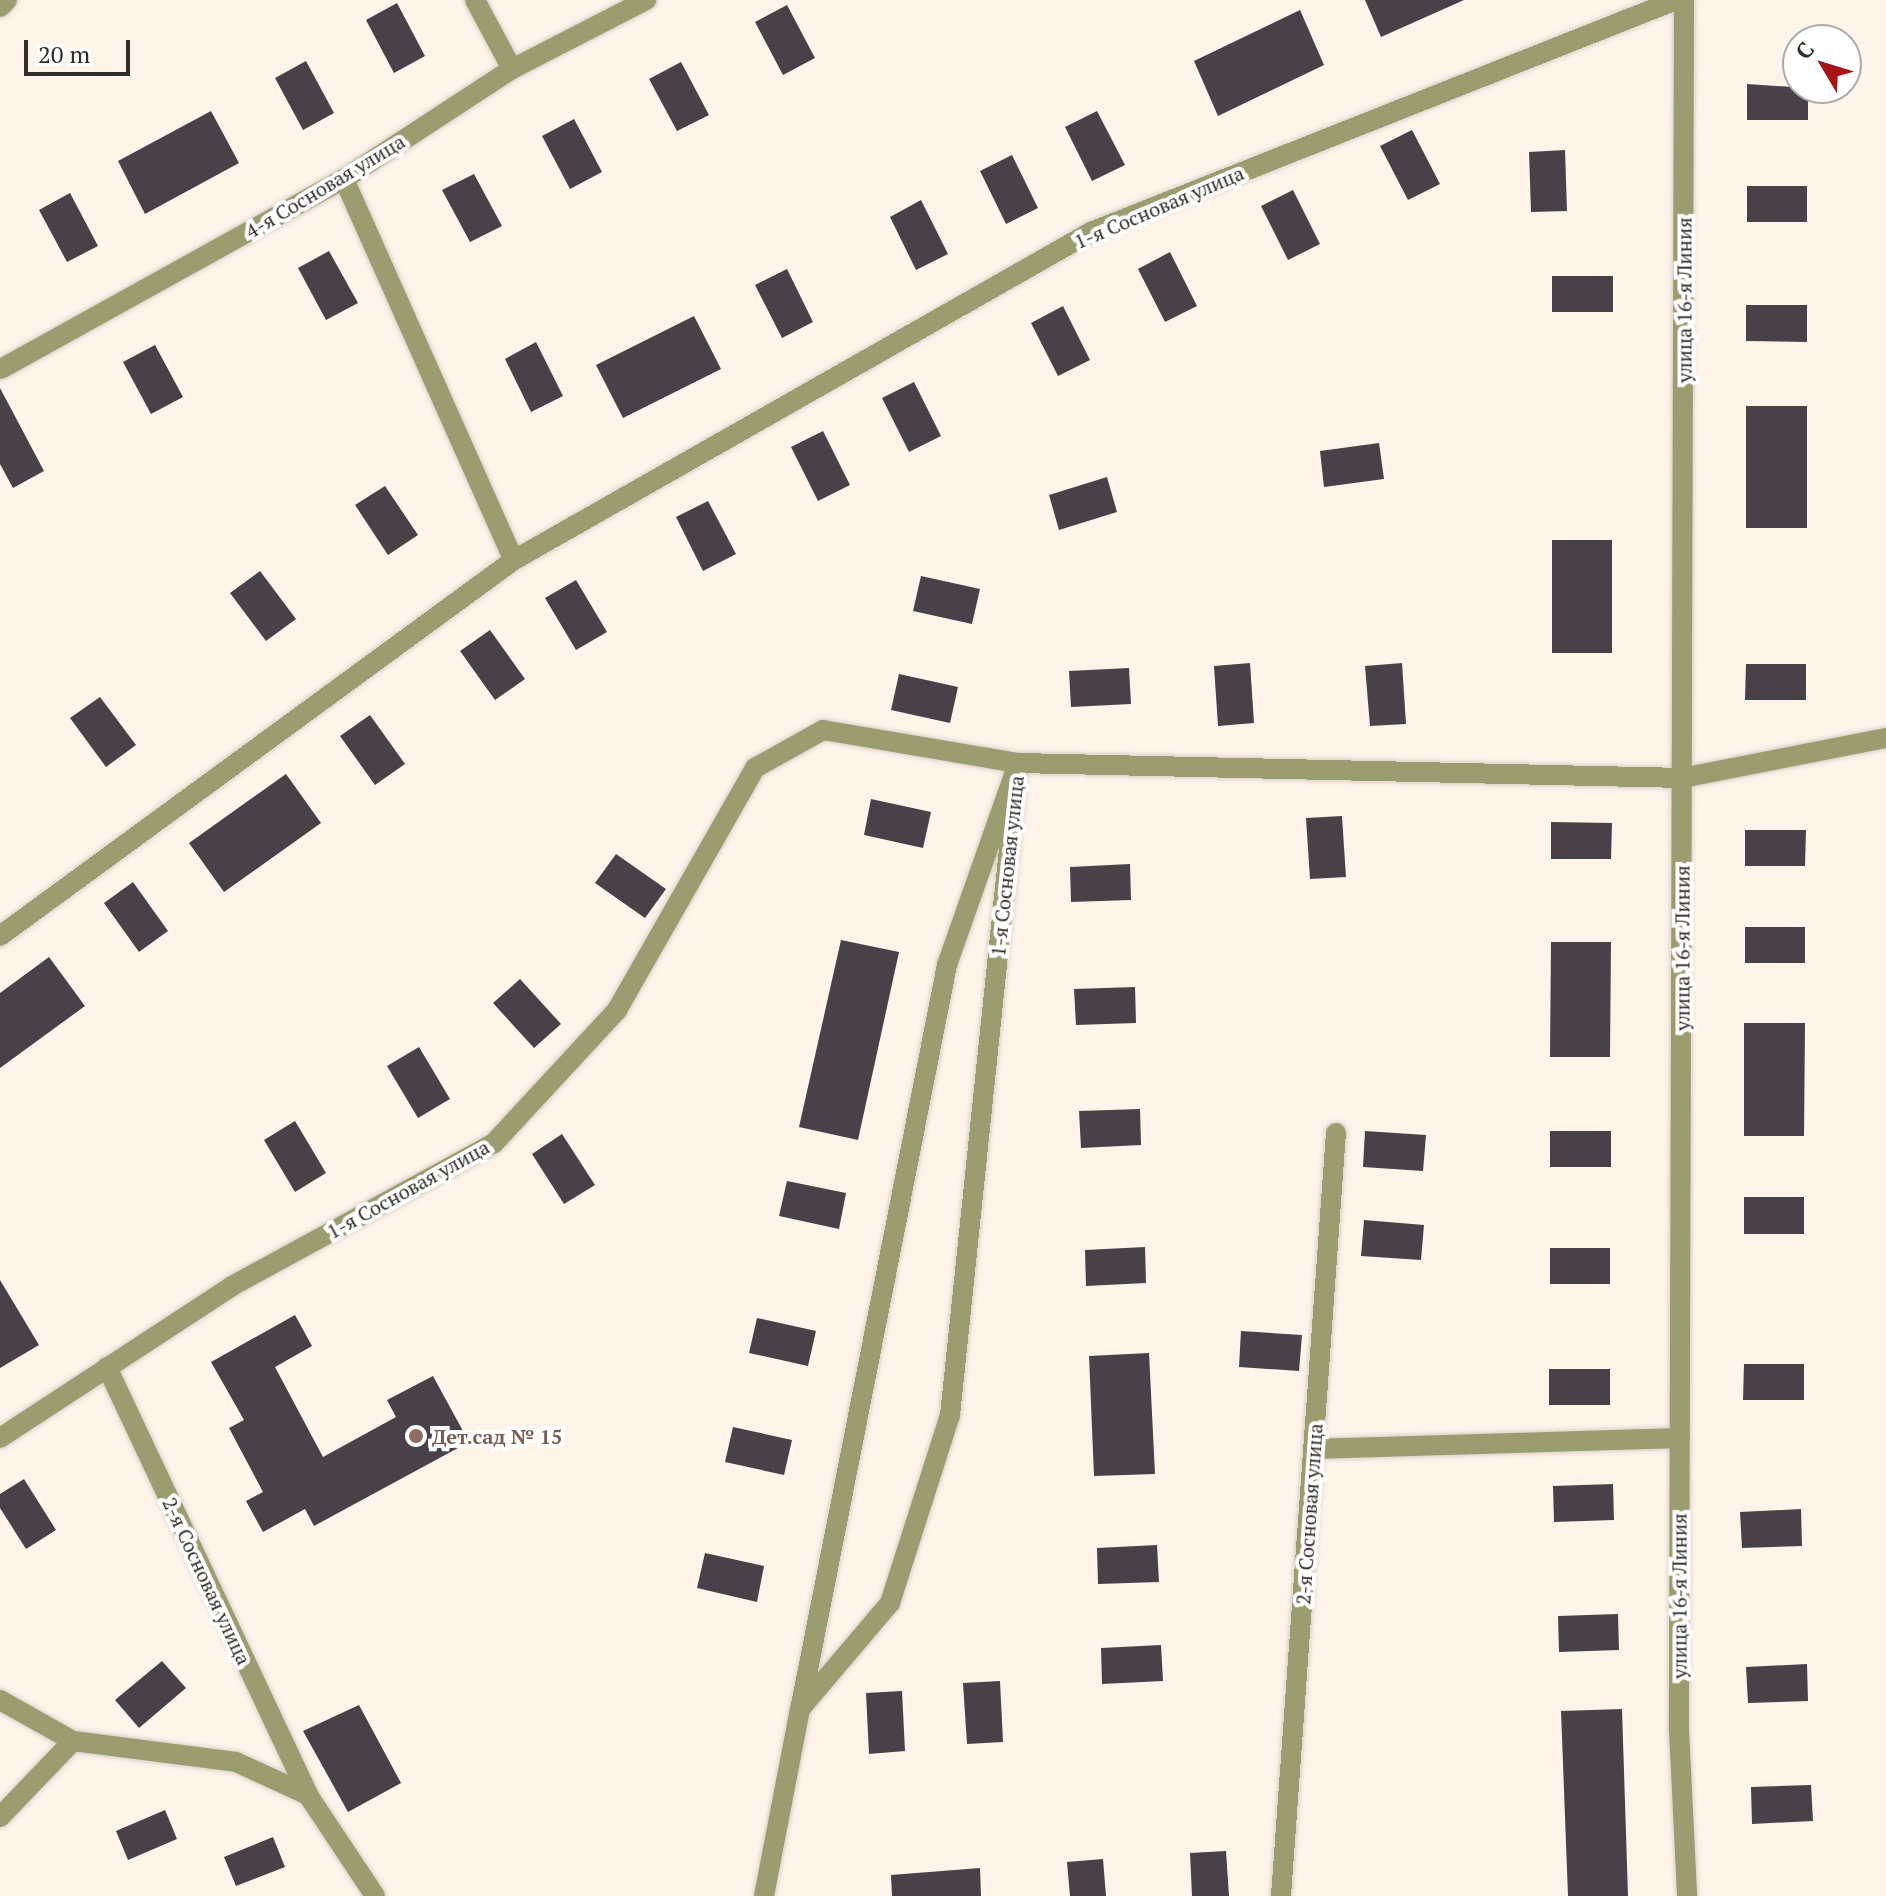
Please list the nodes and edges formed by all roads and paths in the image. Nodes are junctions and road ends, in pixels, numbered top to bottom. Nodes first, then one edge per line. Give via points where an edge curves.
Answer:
1 (7, 0) edge
2 (475, 0) edge
3 (646, 0) edge
4 (1676, 0) edge
5 (1684, 0) edge
6 (0, 7) edge
7 (512, 69) junction
8 (344, 179) junction
9 (1, 369) edge
10 (514, 560) junction
11 (1886, 738) edge
12 (1018, 763) junction
13 (1682, 778) junction
14 (0, 936) edge
15 (1336, 1133) dead end
16 (107, 1367) junction
17 (0, 1438) edge
18 (1680, 1438) junction
19 (1313, 1449) junction
20 (0, 1700) edge
21 (800, 1709) junction
22 (73, 1741) junction
23 (308, 1795) junction
24 (0, 1817) edge
25 (375, 1896) edge
26 (764, 1896) edge
27 (1281, 1896) edge
28 (1687, 1896) edge

1 - 6 street
2 - 7 street
3 - 7 street, 4-я Сосновая улица
4 - 10 street, 1-я Сосновая улица via 1091,232
5 - 13 street, улица 16-я Линия
7 - 8 street, 4-я Сосновая улица
8 - 9 street, 4-я Сосновая улица
8 - 10 street
10 - 14 street, 1-я Сосновая улица
11 - 13 street
12 - 13 street
12 - 16 street, 1-я Сосновая улица via 823,730 755,768 617,1010 494,1143 232,1286
12 - 21 street via 947,965
12 - 21 street, 1-я Сосновая улица via 950,1415 890,1603
13 - 18 street, улица 16-я Линия
15 - 19 street, 2-я Сосновая улица
16 - 17 street, 1-я Сосновая улица
16 - 23 street, 2-я Сосновая улица
18 - 19 street
18 - 28 street, улица 16-я Линия via 1679,1730
19 - 27 street, 2-я Сосновая улица
20 - 22 street
21 - 26 street, 1-я Сосновая улица
22 - 23 street via 236,1762
22 - 24 street
23 - 25 street, 2-я Сосновая улица

